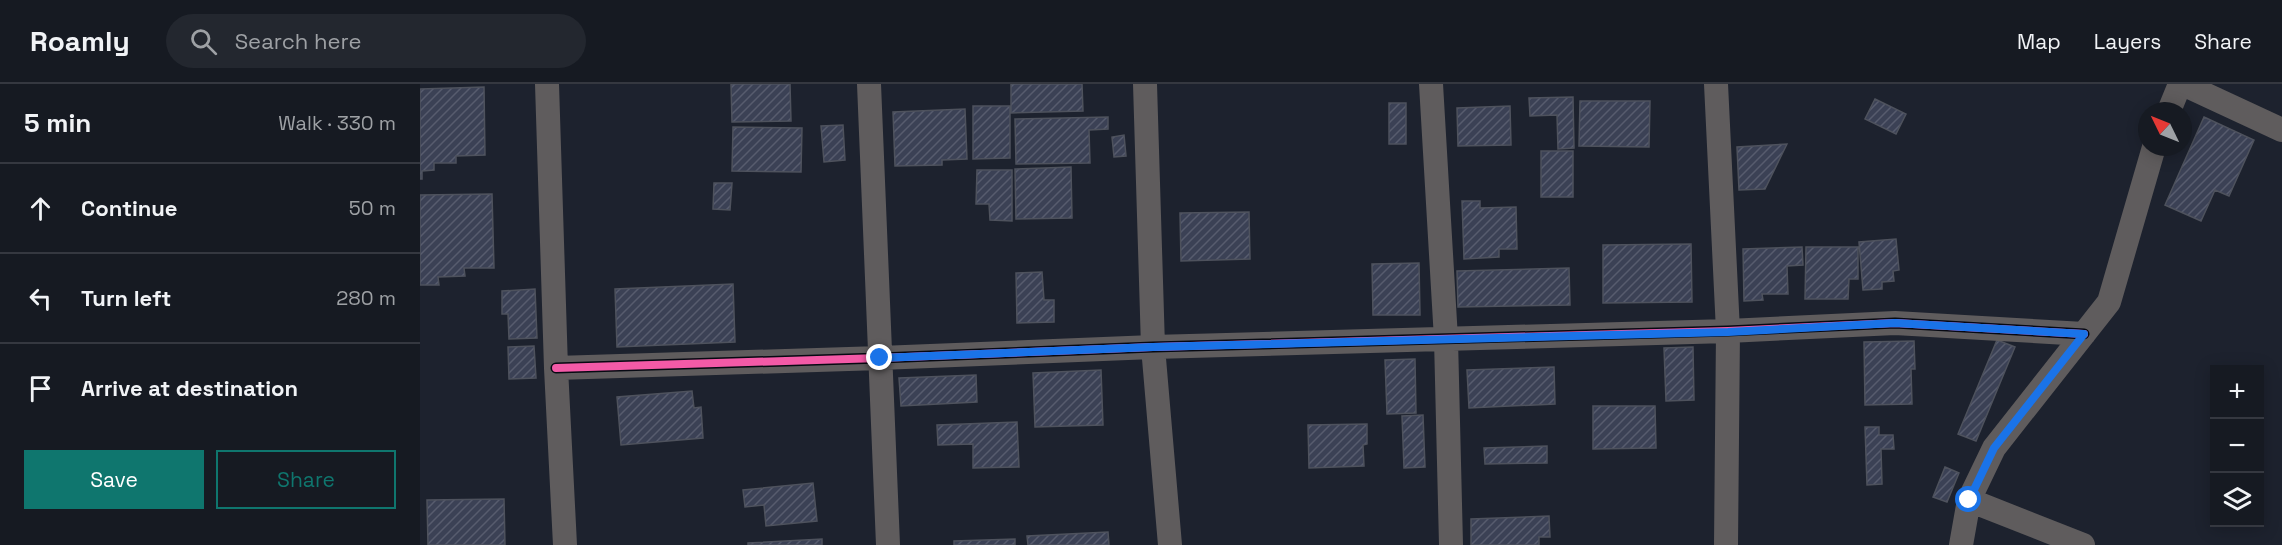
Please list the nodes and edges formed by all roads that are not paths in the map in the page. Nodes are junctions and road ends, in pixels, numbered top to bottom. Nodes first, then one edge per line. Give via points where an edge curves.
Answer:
1 (547, 84) edge
2 (869, 84) edge
3 (1145, 84) edge
4 (1431, 84) edge
5 (1716, 84) edge
6 (2182, 84) edge
7 (2173, 102) edge
8 (2282, 130) edge
9 (2151, 156) edge
10 (1728, 332) junction
11 (2084, 334) junction
12 (1446, 339) junction
13 (1153, 347) junction
14 (880, 358) junction
15 (556, 368) junction
16 (1969, 500) junction
17 (564, 545) edge
18 (888, 545) edge
19 (1170, 545) edge
20 (1451, 545) edge
21 (1726, 545) edge
22 (1961, 545) edge
23 (2083, 545) edge

1 - 15 street
2 - 14 street
3 - 13 street
4 - 12 street
5 - 10 street
6 - 7 street
6 - 8 street
9 - 11 street via 2109,302
10 - 11 street via 1895,323
10 - 12 street
10 - 21 street
11 - 16 street via 1994,448
12 - 13 street
12 - 20 street
13 - 14 street
13 - 19 street
14 - 15 street
14 - 18 street
15 - 17 street
16 - 22 street
16 - 23 street

